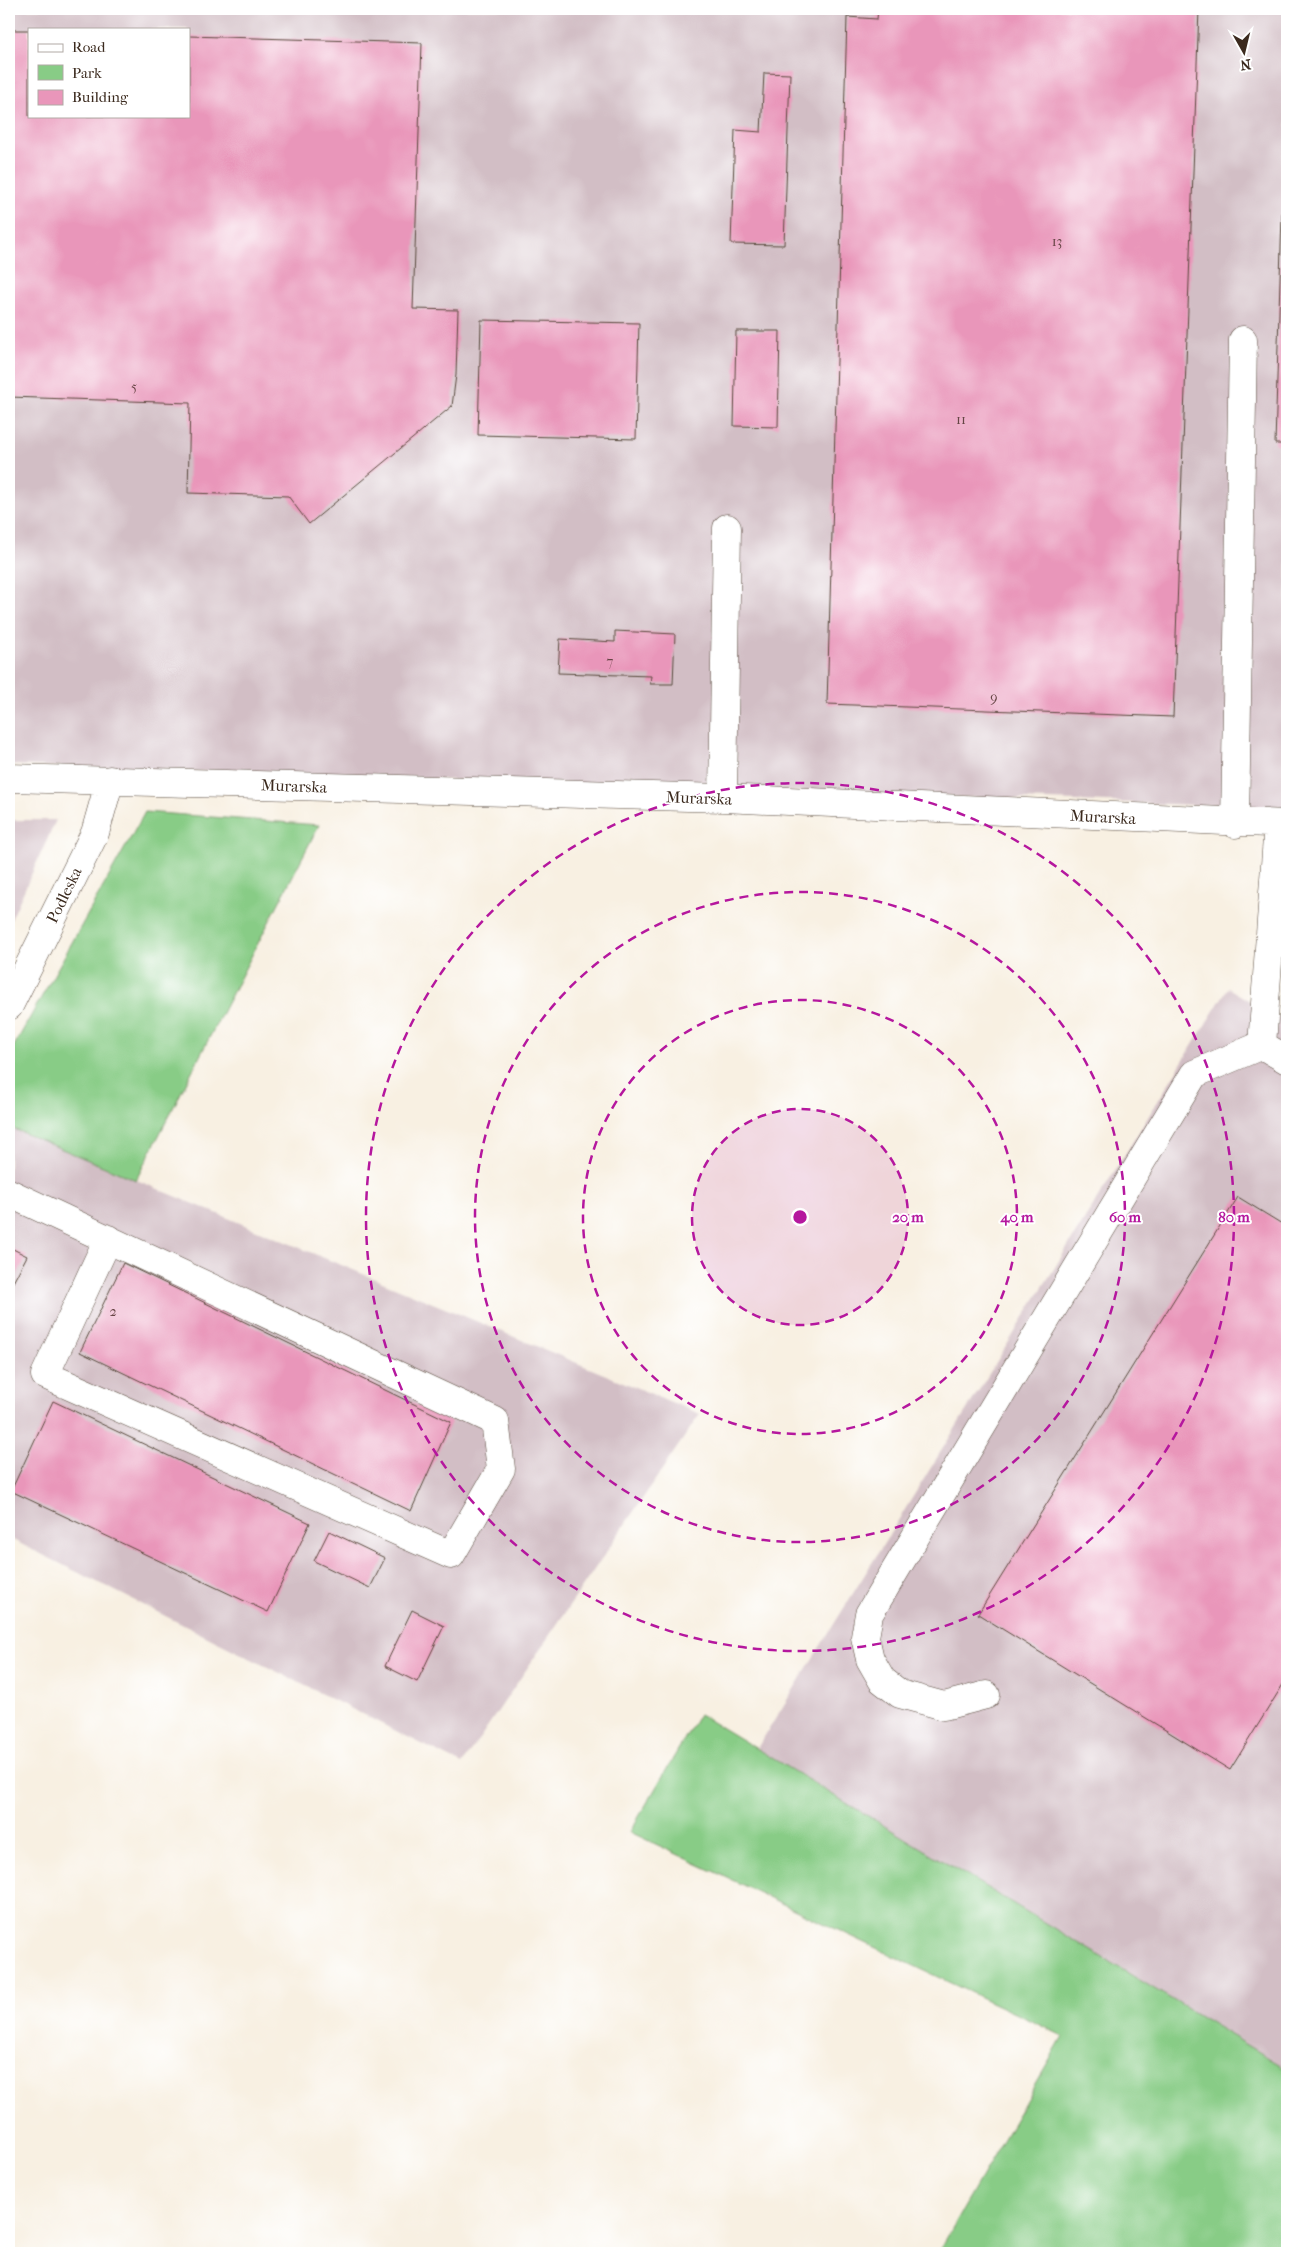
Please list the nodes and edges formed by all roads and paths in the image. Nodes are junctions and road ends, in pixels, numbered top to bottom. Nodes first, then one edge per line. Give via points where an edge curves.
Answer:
1 (1243, 340) dead end
2 (727, 528) dead end
3 (9, 778) edge
4 (110, 780) junction
5 (723, 798) junction
6 (1235, 824) junction
7 (1283, 824) edge
8 (9, 1006) edge
9 (1262, 1044) junction
10 (1287, 1060) edge
11 (9, 1193) edge
12 (108, 1239) junction
13 (986, 1695) dead end

1 - 6 street
2 - 5 street
3 - 4 street, Murarska
4 - 5 street, Murarska
4 - 8 street, Podleska via 95,833
5 - 6 street, Murarska
6 - 7 street, Murarska
7 - 9 street
9 - 10 street
9 - 13 street via 1194,1074 869,1614 865,1637 870,1659 882,1680 900,1694 944,1706
11 - 12 street
12 - 12 street via 496,1422 501,1469 451,1555 45,1375

